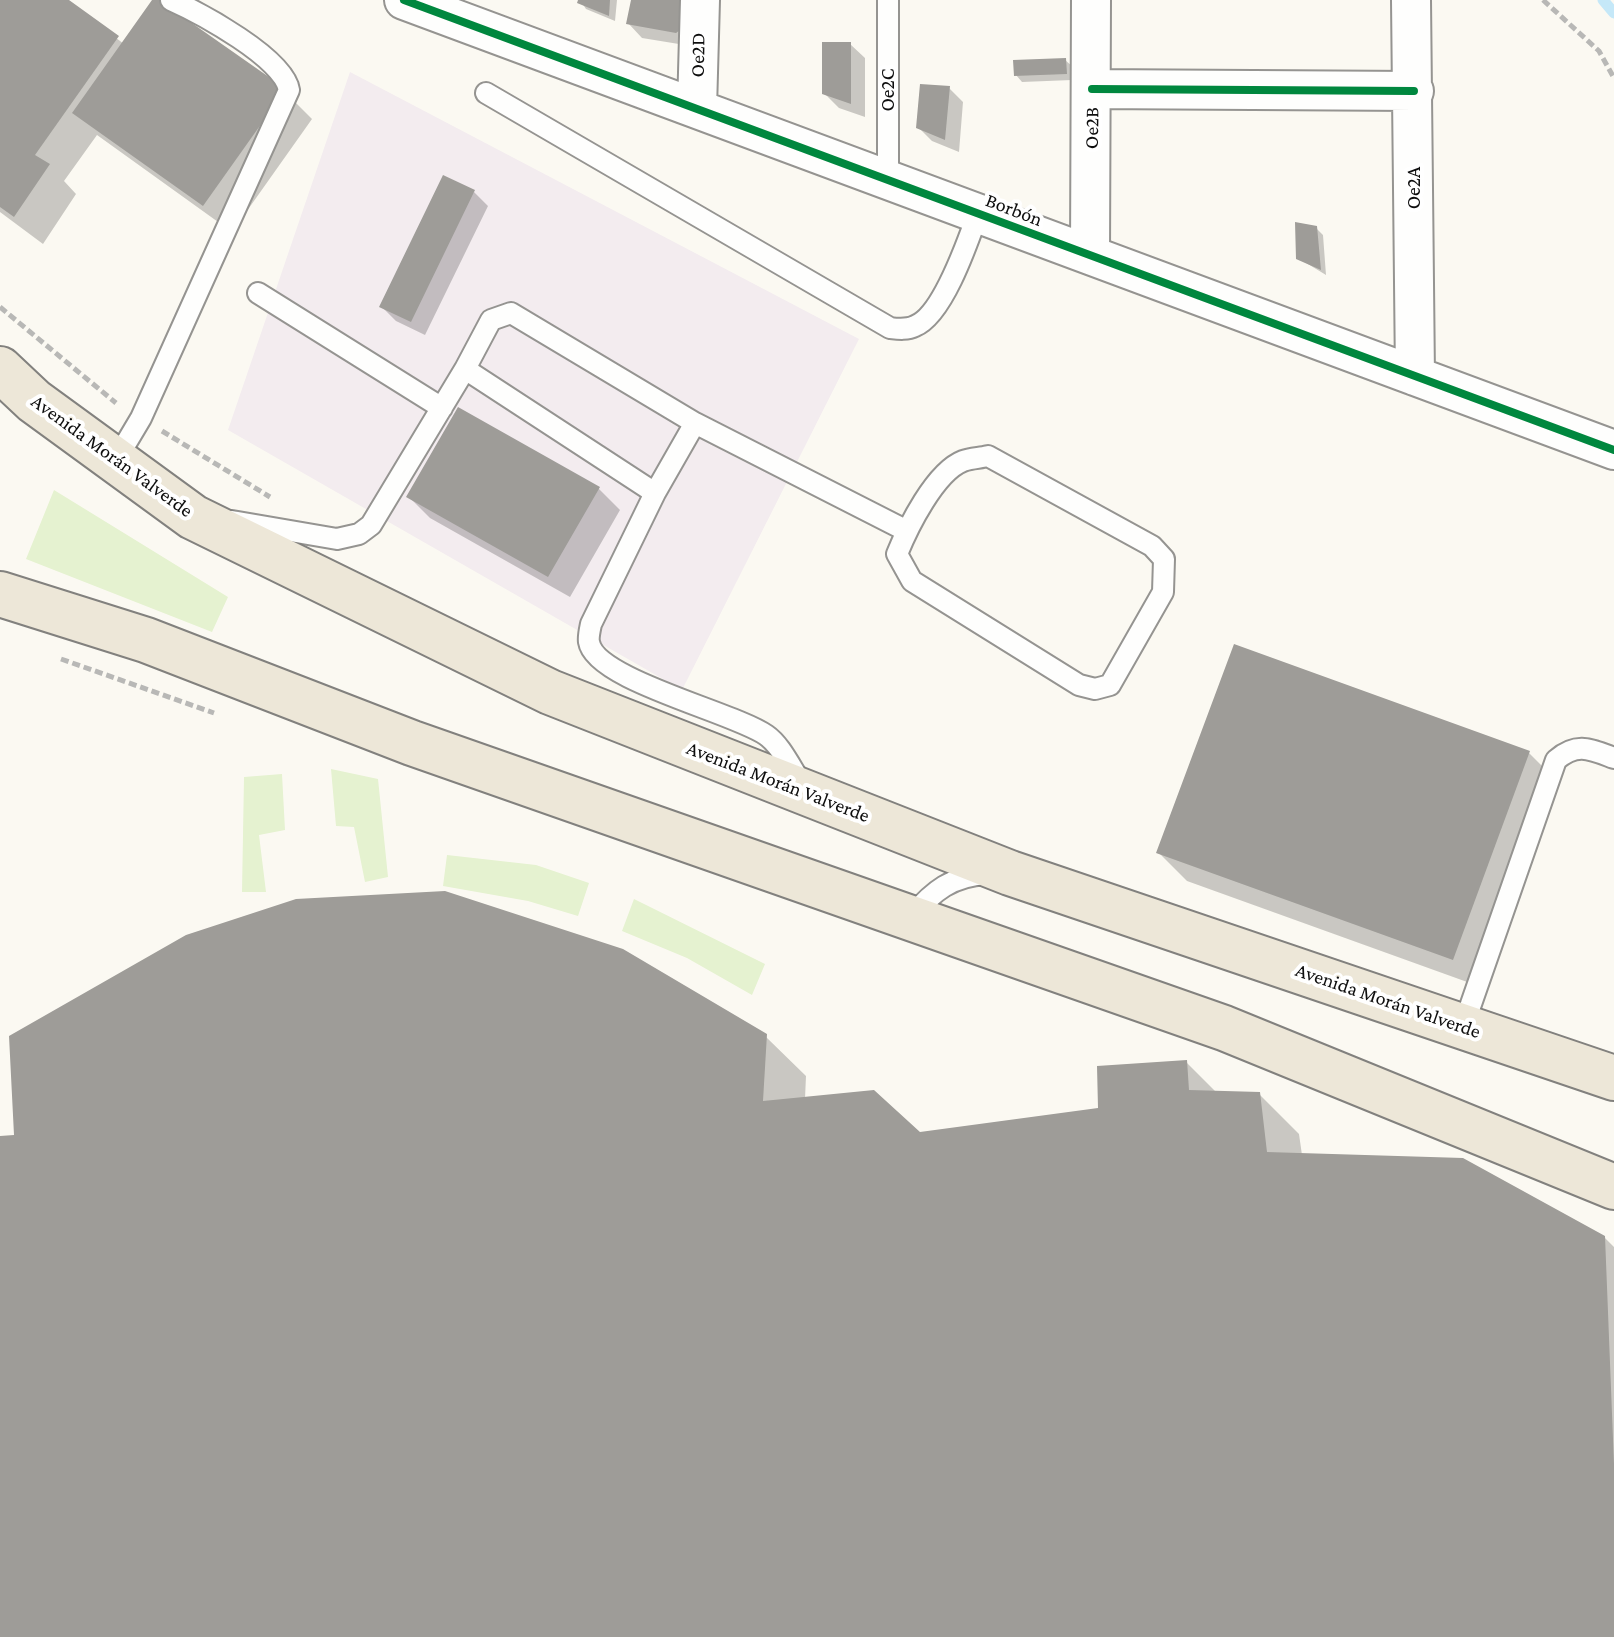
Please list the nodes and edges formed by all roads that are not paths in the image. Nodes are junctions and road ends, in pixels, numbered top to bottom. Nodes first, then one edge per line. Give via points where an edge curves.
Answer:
1 (171, 0) edge
2 (404, 0) edge
3 (700, 0) edge
4 (888, 0) edge
5 (1091, 0) edge
6 (1411, 0) edge
7 (1092, 89) junction
8 (1414, 91) junction
9 (486, 93) dead end
10 (697, 109) junction
11 (888, 180) junction
12 (978, 213) junction
13 (1090, 255) junction
14 (258, 293) dead end
15 (0, 369) edge
16 (465, 369) junction
17 (1415, 376) junction
18 (442, 408) junction
19 (695, 423) junction
20 (1614, 450) edge
21 (116, 460) junction
22 (655, 493) junction
23 (193, 517) junction
24 (907, 531) junction
25 (0, 594) edge
26 (1614, 758) edge
27 (809, 794) junction
28 (1010, 873) junction
29 (912, 916) junction
30 (1463, 1027) junction
31 (1614, 1078) edge
32 (1614, 1187) edge

1 - 21 lane via 199,13 281,70 289,90 141,418
2 - 10 street, Borbón
3 - 10 street, Oe2D
4 - 11 lane, Oe2C
5 - 7 street, Oe2B
6 - 8 street, Oe2A
7 - 8 street
7 - 13 street, Oe2B
8 - 17 street, Oe2A
9 - 12 lane via 890,328 918,326 927,316 964,252
10 - 11 street, Borbón
11 - 12 street, Borbón
12 - 13 street, Borbón
13 - 17 street, Borbón
14 - 18 lane
15 - 21 main road, Avenida Morán Valverde via 34,401
16 - 18 lane
16 - 19 lane via 491,320 511,313
16 - 22 lane
17 - 20 street, Borbón
18 - 23 lane via 371,525 359,534 337,539
19 - 22 lane
19 - 24 lane
21 - 23 main road, Avenida Morán Valverde
22 - 27 lane via 591,624 593,652 639,683 769,736
23 - 27 main road, Avenida Morán Valverde via 550,692
24 - 24 lane via 897,554 912,581 1079,685 1095,689 1110,685 1163,592 1164,559 1152,546 988,456 962,461 942,476
25 - 29 main road via 146,640 412,743
26 - 30 lane via 1586,747 1570,748 1556,760
27 - 28 main road, Avenida Morán Valverde
28 - 29 lane via 965,875 932,892
28 - 30 main road, Avenida Morán Valverde
29 - 32 main road via 1224,1028
30 - 31 main road, Avenida Morán Valverde

